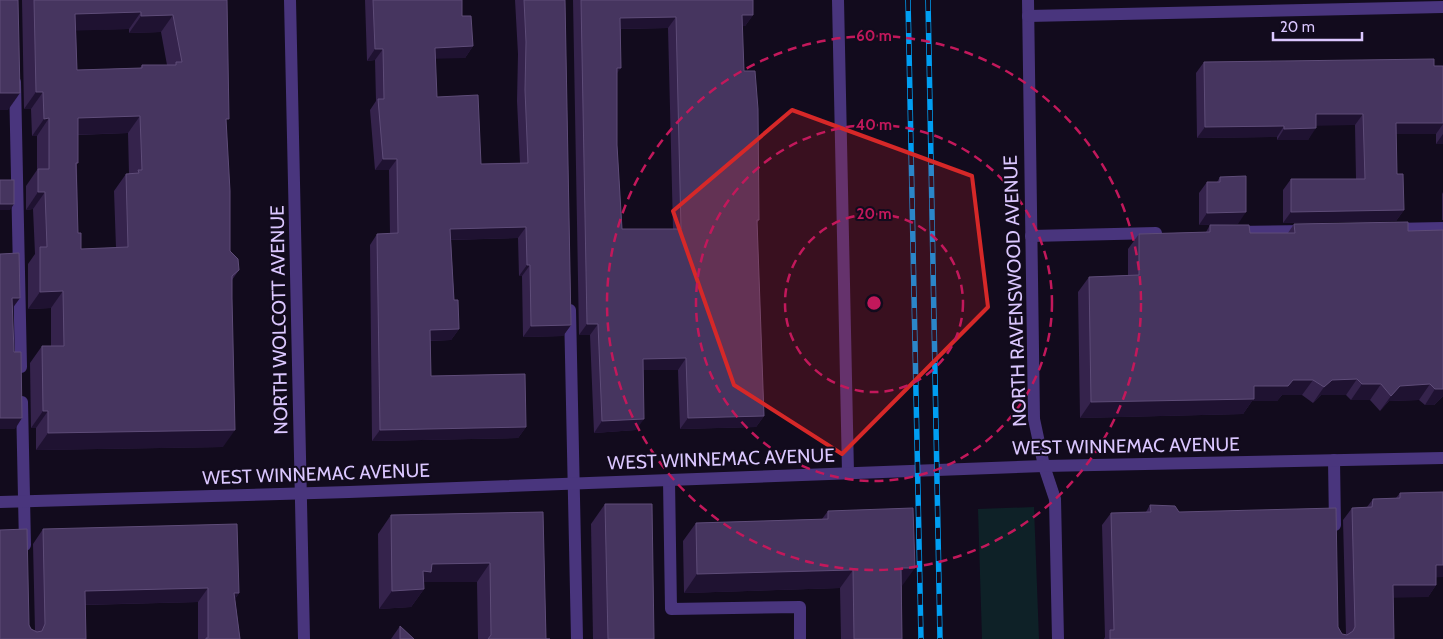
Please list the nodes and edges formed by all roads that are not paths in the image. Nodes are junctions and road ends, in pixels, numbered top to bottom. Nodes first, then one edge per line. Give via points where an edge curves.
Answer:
1 (290, 0) edge
2 (838, 0) edge
3 (1028, 0) edge
4 (1250, 6) edge
5 (1443, 7) edge
6 (1028, 16) junction
7 (15, 69) edge
8 (1443, 228) edge
9 (1374, 229) edge
10 (1315, 230) edge
11 (1216, 232) edge
12 (1167, 233) edge
13 (1032, 236) junction
14 (570, 299) edge
15 (1443, 458) edge
16 (1334, 460) junction
17 (1044, 466) junction
18 (848, 473) junction
19 (668, 480) junction
20 (573, 484) junction
21 (301, 494) junction
22 (24, 501) junction
23 (0, 502) edge
24 (1336, 542) edge
25 (25, 554) edge
26 (304, 639) edge
27 (577, 639) edge
28 (800, 639) edge
29 (1058, 639) edge

1 - 21 street, NORTH WOLCOTT AVENUE
2 - 18 street
3 - 6 street, NORTH RAVENSWOOD AVENUE
4 - 5 street
4 - 6 street
6 - 13 street, NORTH RAVENSWOOD AVENUE
7 - 22 street
8 - 9 street
10 - 11 street
12 - 13 street
13 - 17 street, NORTH RAVENSWOOD AVENUE via 1034,419
14 - 20 street
15 - 16 street, WEST WINNEMAC AVENUE
16 - 17 street, WEST WINNEMAC AVENUE
16 - 24 street
17 - 18 street, WEST WINNEMAC AVENUE
17 - 29 street, NORTH RAVENSWOOD AVENUE via 1055,499
18 - 19 street, WEST WINNEMAC AVENUE
19 - 20 street, WEST WINNEMAC AVENUE
19 - 28 street via 671,609 800,607
20 - 21 street, WEST WINNEMAC AVENUE
20 - 27 street
21 - 22 street, WEST WINNEMAC AVENUE
21 - 26 street, NORTH WOLCOTT AVENUE
22 - 23 street, WEST WINNEMAC AVENUE
22 - 25 street

